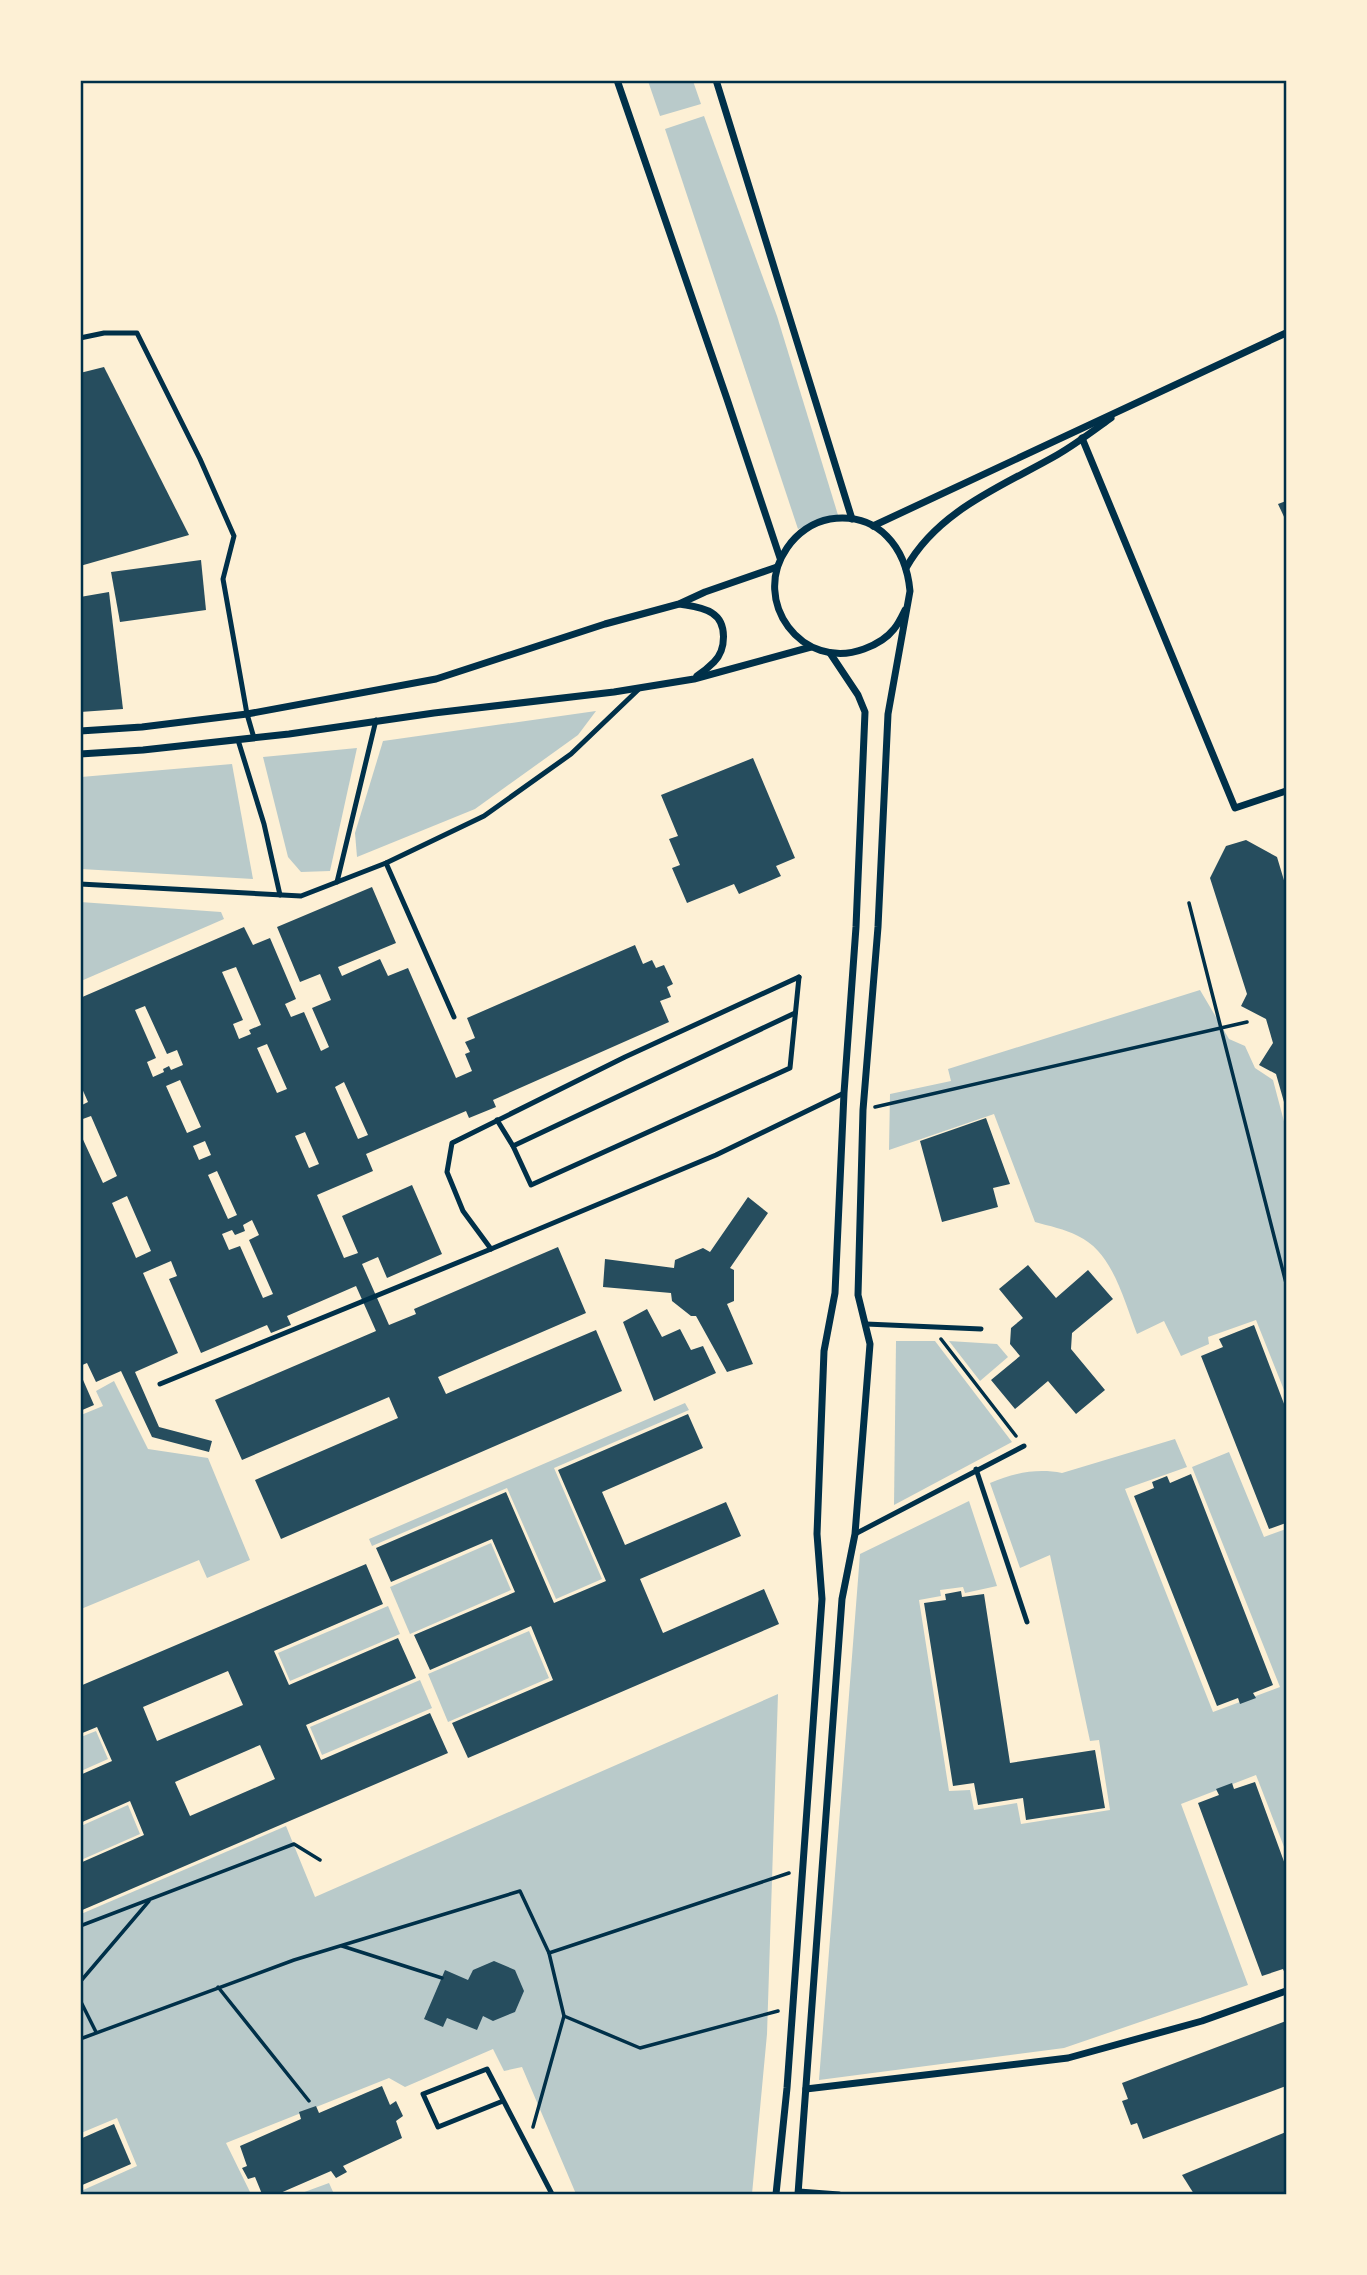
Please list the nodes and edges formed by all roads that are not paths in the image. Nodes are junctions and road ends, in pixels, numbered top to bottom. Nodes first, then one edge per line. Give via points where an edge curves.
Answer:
1 (617, 80) edge
2 (716, 80) edge
3 (1286, 333) edge
4 (80, 338) edge
5 (1129, 406) junction
6 (1082, 439) junction
7 (852, 519) junction
8 (873, 526) junction
9 (780, 558) junction
10 (777, 567) junction
11 (906, 568) junction
12 (679, 604) junction
13 (905, 610) junction
14 (811, 647) junction
15 (830, 653) junction
16 (694, 679) junction
17 (640, 688) junction
18 (247, 714) junction
19 (376, 720) junction
20 (80, 732) edge
21 (254, 738) junction
22 (238, 740) junction
23 (80, 754) edge
24 (1286, 791) edge
25 (386, 863) junction
26 (337, 882) junction
27 (80, 884) edge
28 (280, 895) junction
29 (795, 1013) junction
30 (454, 1017) dead end
31 (844, 1093) junction
32 (497, 1120) junction
33 (513, 1146) junction
34 (491, 1249) junction
35 (866, 1324) junction
36 (981, 1329) dead end
37 (160, 1384) dead end
38 (1024, 1446) road end
39 (976, 1469) junction
40 (855, 1534) junction
41 (1027, 1622) dead end
42 (1286, 1992) edge
43 (806, 2089) junction
44 (503, 2101) junction
45 (799, 2193) edge
46 (552, 2194) edge
47 (776, 2194) edge
48 (837, 2194) edge

1 - 9 street
2 - 7 street
3 - 5 street
4 - 18 lane via 137,333 200,459 234,536 223,579
5 - 6 street
5 - 8 street
6 - 11 street via 945,521 926,537
6 - 24 street via 1235,808
7 - 8 street
7 - 9 street via 830,519 809,526
8 - 11 street via 901,553
9 - 10 street
10 - 12 street
10 - 14 street via 775,598 782,618 794,635
11 - 13 street via 909,591
12 - 16 street via 704,608 716,615 723,628 716,660
12 - 18 street via 436,680
13 - 15 street via 893,630 875,645 853,653
13 - 35 street via 888,714 863,1110 858,1295
14 - 15 street
14 - 16 street
15 - 31 street via 865,712
16 - 17 street
17 - 19 street
17 - 25 lane via 572,754 485,816
18 - 20 street
18 - 21 lane
19 - 21 street
19 - 26 lane
21 - 22 street
22 - 23 street
22 - 28 lane
25 - 26 lane
25 - 30 lane
26 - 28 lane via 301,896
27 - 28 lane
29 - 32 lane via 799,977
29 - 33 lane
29 - 33 lane via 790,1068 531,1185
31 - 34 lane via 716,1154
31 - 47 street via 835,1293 824,1350 817,1534 822,1599
32 - 33 lane
32 - 34 lane via 452,1143 446,1172 463,1211
34 - 37 lane
35 - 36 lane
35 - 40 street via 870,1343
38 - 39 lane
39 - 40 lane
39 - 41 lane
40 - 43 street via 842,1599
42 - 43 street via 1068,2058
43 - 45 street
44 - 44 lane via 487,2069 423,2094 438,2127
44 - 46 lane
45 - 48 lane

